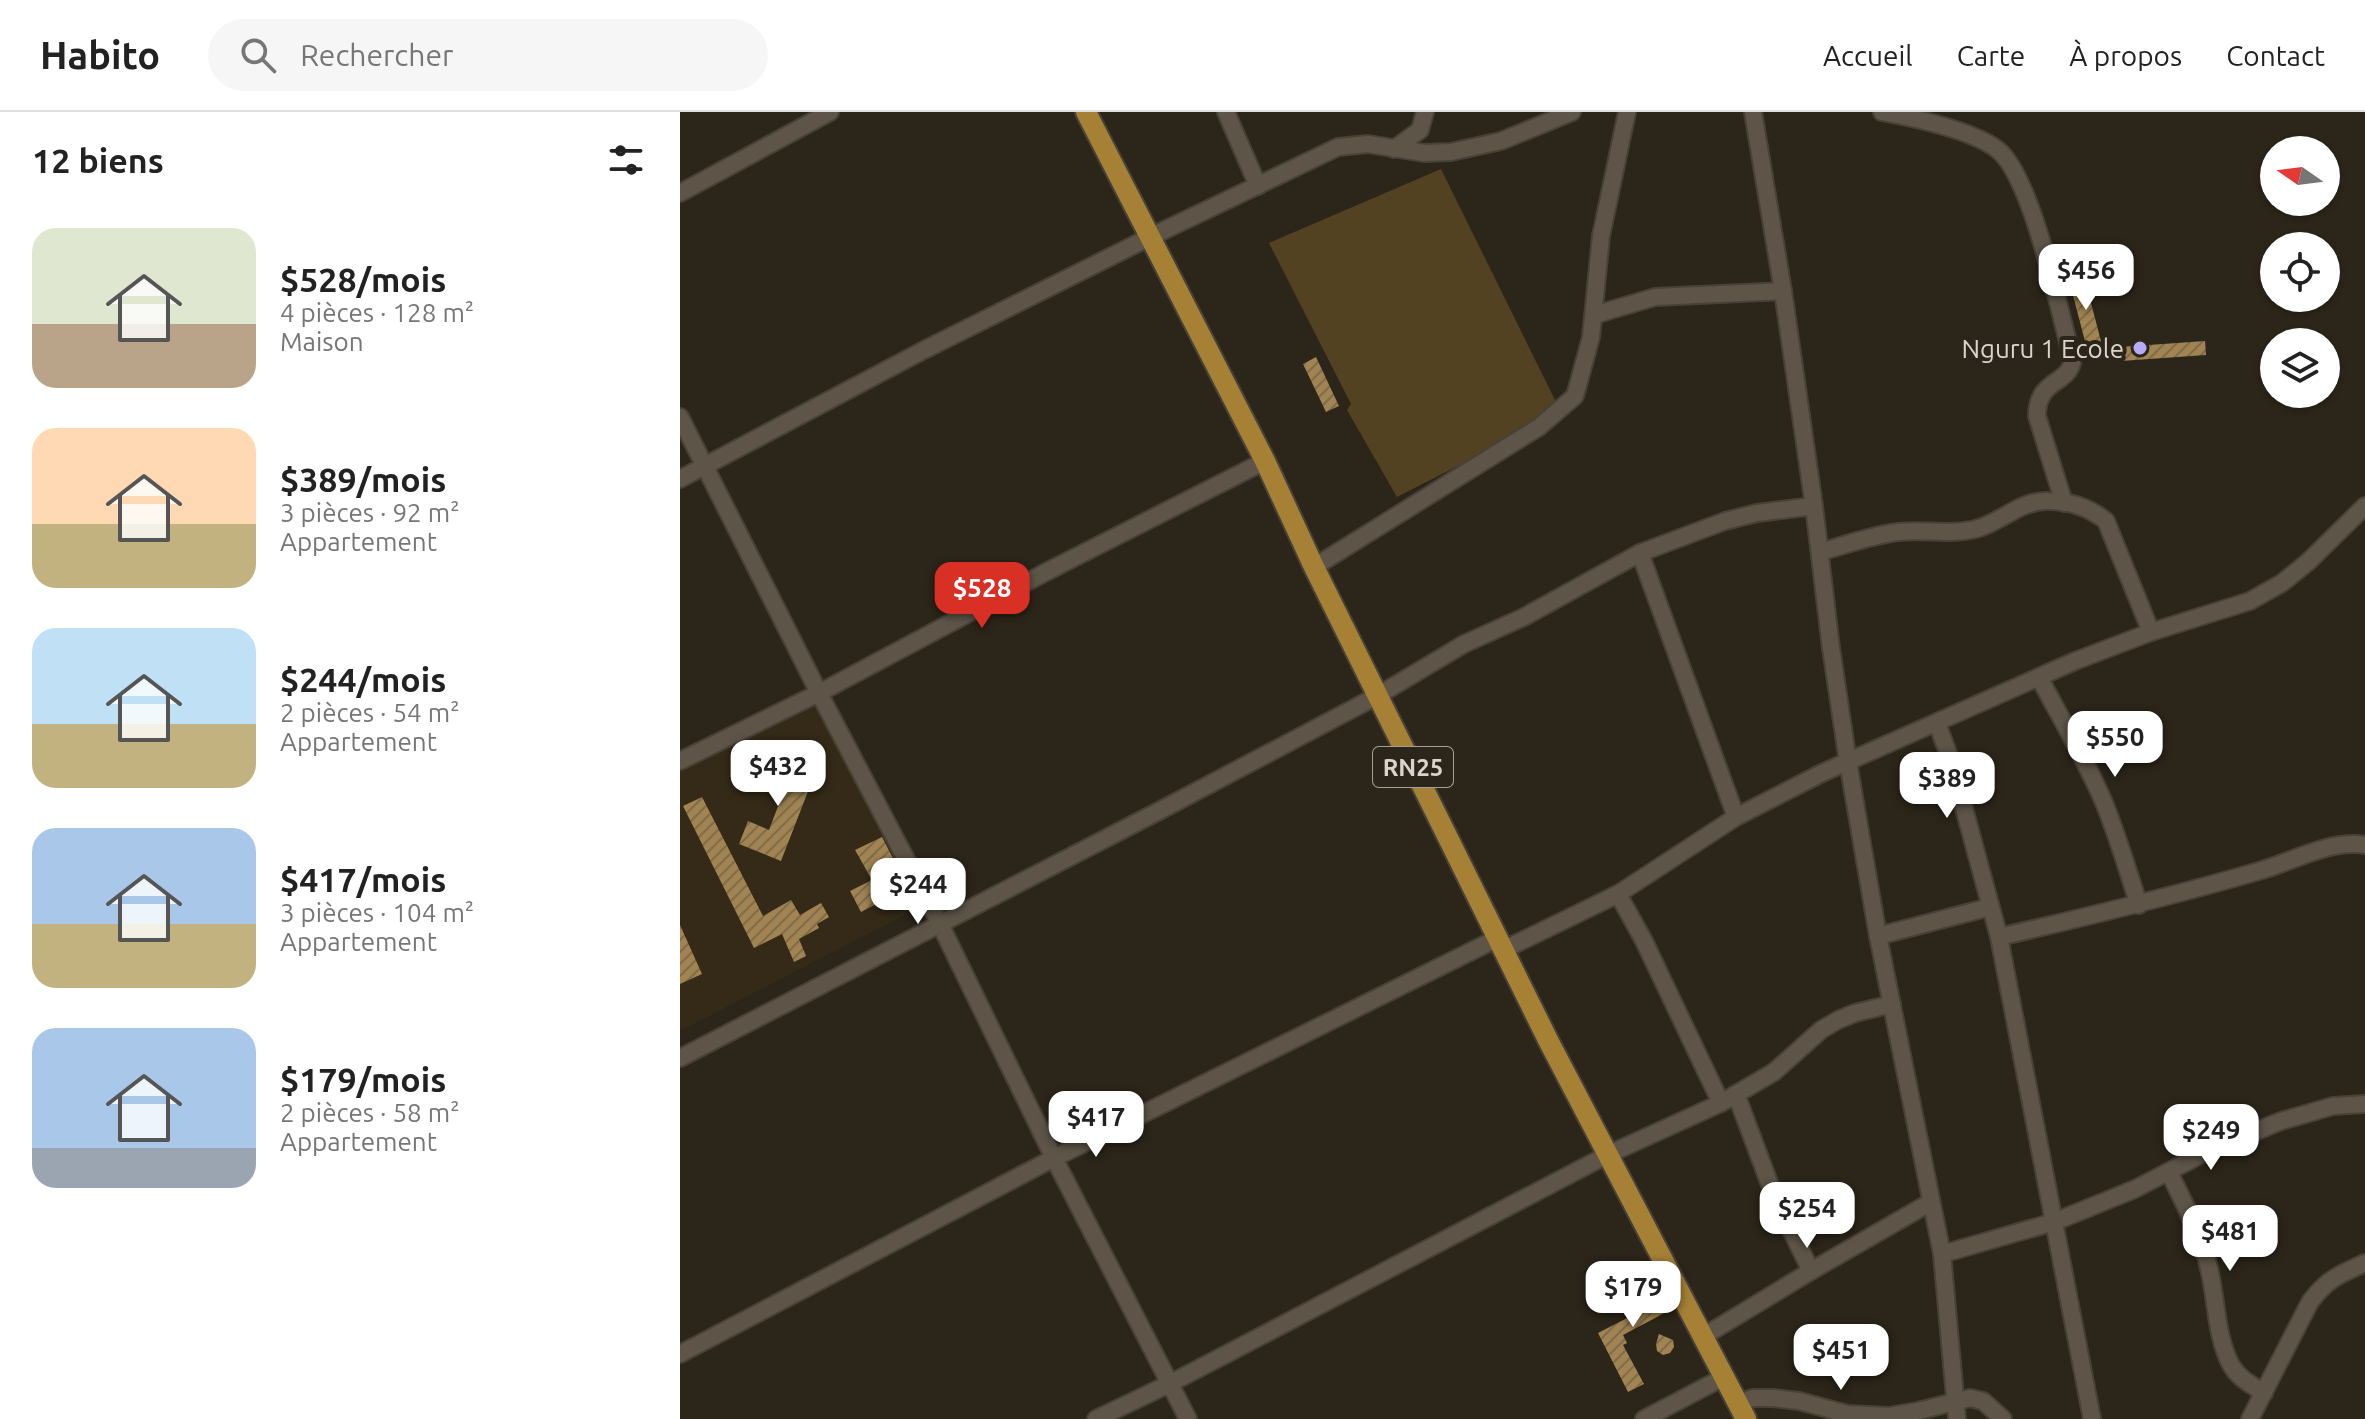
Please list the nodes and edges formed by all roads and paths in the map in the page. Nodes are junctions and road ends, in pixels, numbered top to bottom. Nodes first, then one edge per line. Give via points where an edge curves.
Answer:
1 (830, 112) edge
2 (1086, 112) edge
3 (1226, 112) edge
4 (1425, 112) edge
5 (1572, 112) edge
6 (1627, 112) edge
7 (1753, 112) edge
8 (1882, 112) edge
9 (1910, 115) edge
10 (1394, 149) junction
11 (1258, 186) junction
12 (680, 193) edge
13 (1150, 237) junction
14 (1783, 291) junction
15 (1594, 315) junction
16 (680, 417) edge
17 (1265, 461) junction
18 (705, 467) junction
19 (680, 479) edge
20 (2064, 503) junction
21 (1814, 506) junction
22 (2365, 506) edge
23 (1820, 552) junction
24 (1640, 553) junction
25 (1314, 567) junction
26 (2151, 632) junction
27 (2039, 677) junction
28 (819, 693) junction
29 (1377, 696) junction
30 (1937, 723) junction
31 (680, 761) edge
32 (1848, 762) junction
33 (1736, 817) junction
34 (2365, 845) edge
35 (1618, 894) junction
36 (2139, 905) junction
37 (1990, 907) junction
38 (940, 924) junction
39 (1878, 936) junction
40 (1999, 937) junction
41 (1502, 944) junction
42 (1892, 1004) junction
43 (680, 1058) edge
44 (1736, 1094) junction
45 (1721, 1103) junction
46 (2365, 1104) edge
47 (1609, 1154) junction
48 (1054, 1158) junction
49 (2169, 1172) junction
50 (1931, 1202) junction
51 (2054, 1222) junction
52 (1942, 1254) junction
53 (2365, 1263) edge
54 (1811, 1271) junction
55 (1704, 1336) junction
56 (680, 1354) edge
57 (1724, 1377) junction
58 (1169, 1384) junction
59 (2264, 1393) junction
60 (1956, 1401) junction
61 (1742, 1411) edge
62 (1096, 1419) edge
63 (1188, 1419) edge
64 (1644, 1419) edge
65 (1957, 1419) edge
66 (2003, 1419) edge
67 (2092, 1419) edge
68 (2250, 1419) edge

1 - 12 street
2 - 13 main road, RN25
3 - 11 street
4 - 10 street via 1420,130
5 - 10 street via 1479,147 1424,153
6 - 15 street via 1601,236
7 - 14 street
8 - 9 street
9 - 20 street via 1999,150 2013,167 2029,206 2072,363 2037,402
10 - 11 street via 1368,144 1338,147
11 - 13 street
13 - 17 main road, RN25
13 - 18 street
14 - 15 street via 1655,297
14 - 21 street
15 - 25 street via 1575,396 1539,427
16 - 18 street
17 - 25 main road, RN25
17 - 28 street
18 - 19 street
18 - 28 street
20 - 23 street via 2034,503 1980,528 1897,532
20 - 26 street via 2093,511 2106,521
21 - 23 street
21 - 24 street via 1725,521
22 - 26 street via 2282,583 2250,601
23 - 32 street
24 - 29 street via 1464,644
24 - 33 street
25 - 29 main road, RN25
26 - 27 street
27 - 30 street
27 - 36 street via 2090,771
28 - 31 street
28 - 38 street
29 - 38 street
29 - 41 main road, RN25
30 - 32 street
30 - 37 street
32 - 33 street
32 - 39 street
33 - 35 street
34 - 36 street via 2336,846
35 - 41 street
35 - 45 street
36 - 40 street
37 - 39 street
37 - 40 street
38 - 43 street
38 - 48 street
39 - 42 street
40 - 51 street
41 - 47 main road, RN25
41 - 48 street
42 - 44 street via 1838,1020 1774,1072
42 - 50 street
44 - 45 street
44 - 54 street via 1773,1193
45 - 47 street
46 - 49 street via 2333,1106 2281,1121
47 - 55 main road, RN25
47 - 58 street
48 - 56 street
48 - 58 street
49 - 51 street
49 - 59 street via 2207,1258 2232,1367
50 - 52 street
50 - 54 street
51 - 52 street
51 - 67 street
52 - 60 street
53 - 59 street via 2320,1288
54 - 55 street
55 - 57 main road, RN25
57 - 61 main road, RN25
57 - 64 street
58 - 62 street
58 - 63 street
59 - 68 street
60 - 61 street via 1889,1416 1753,1398
60 - 65 street
60 - 66 street via 1983,1401

